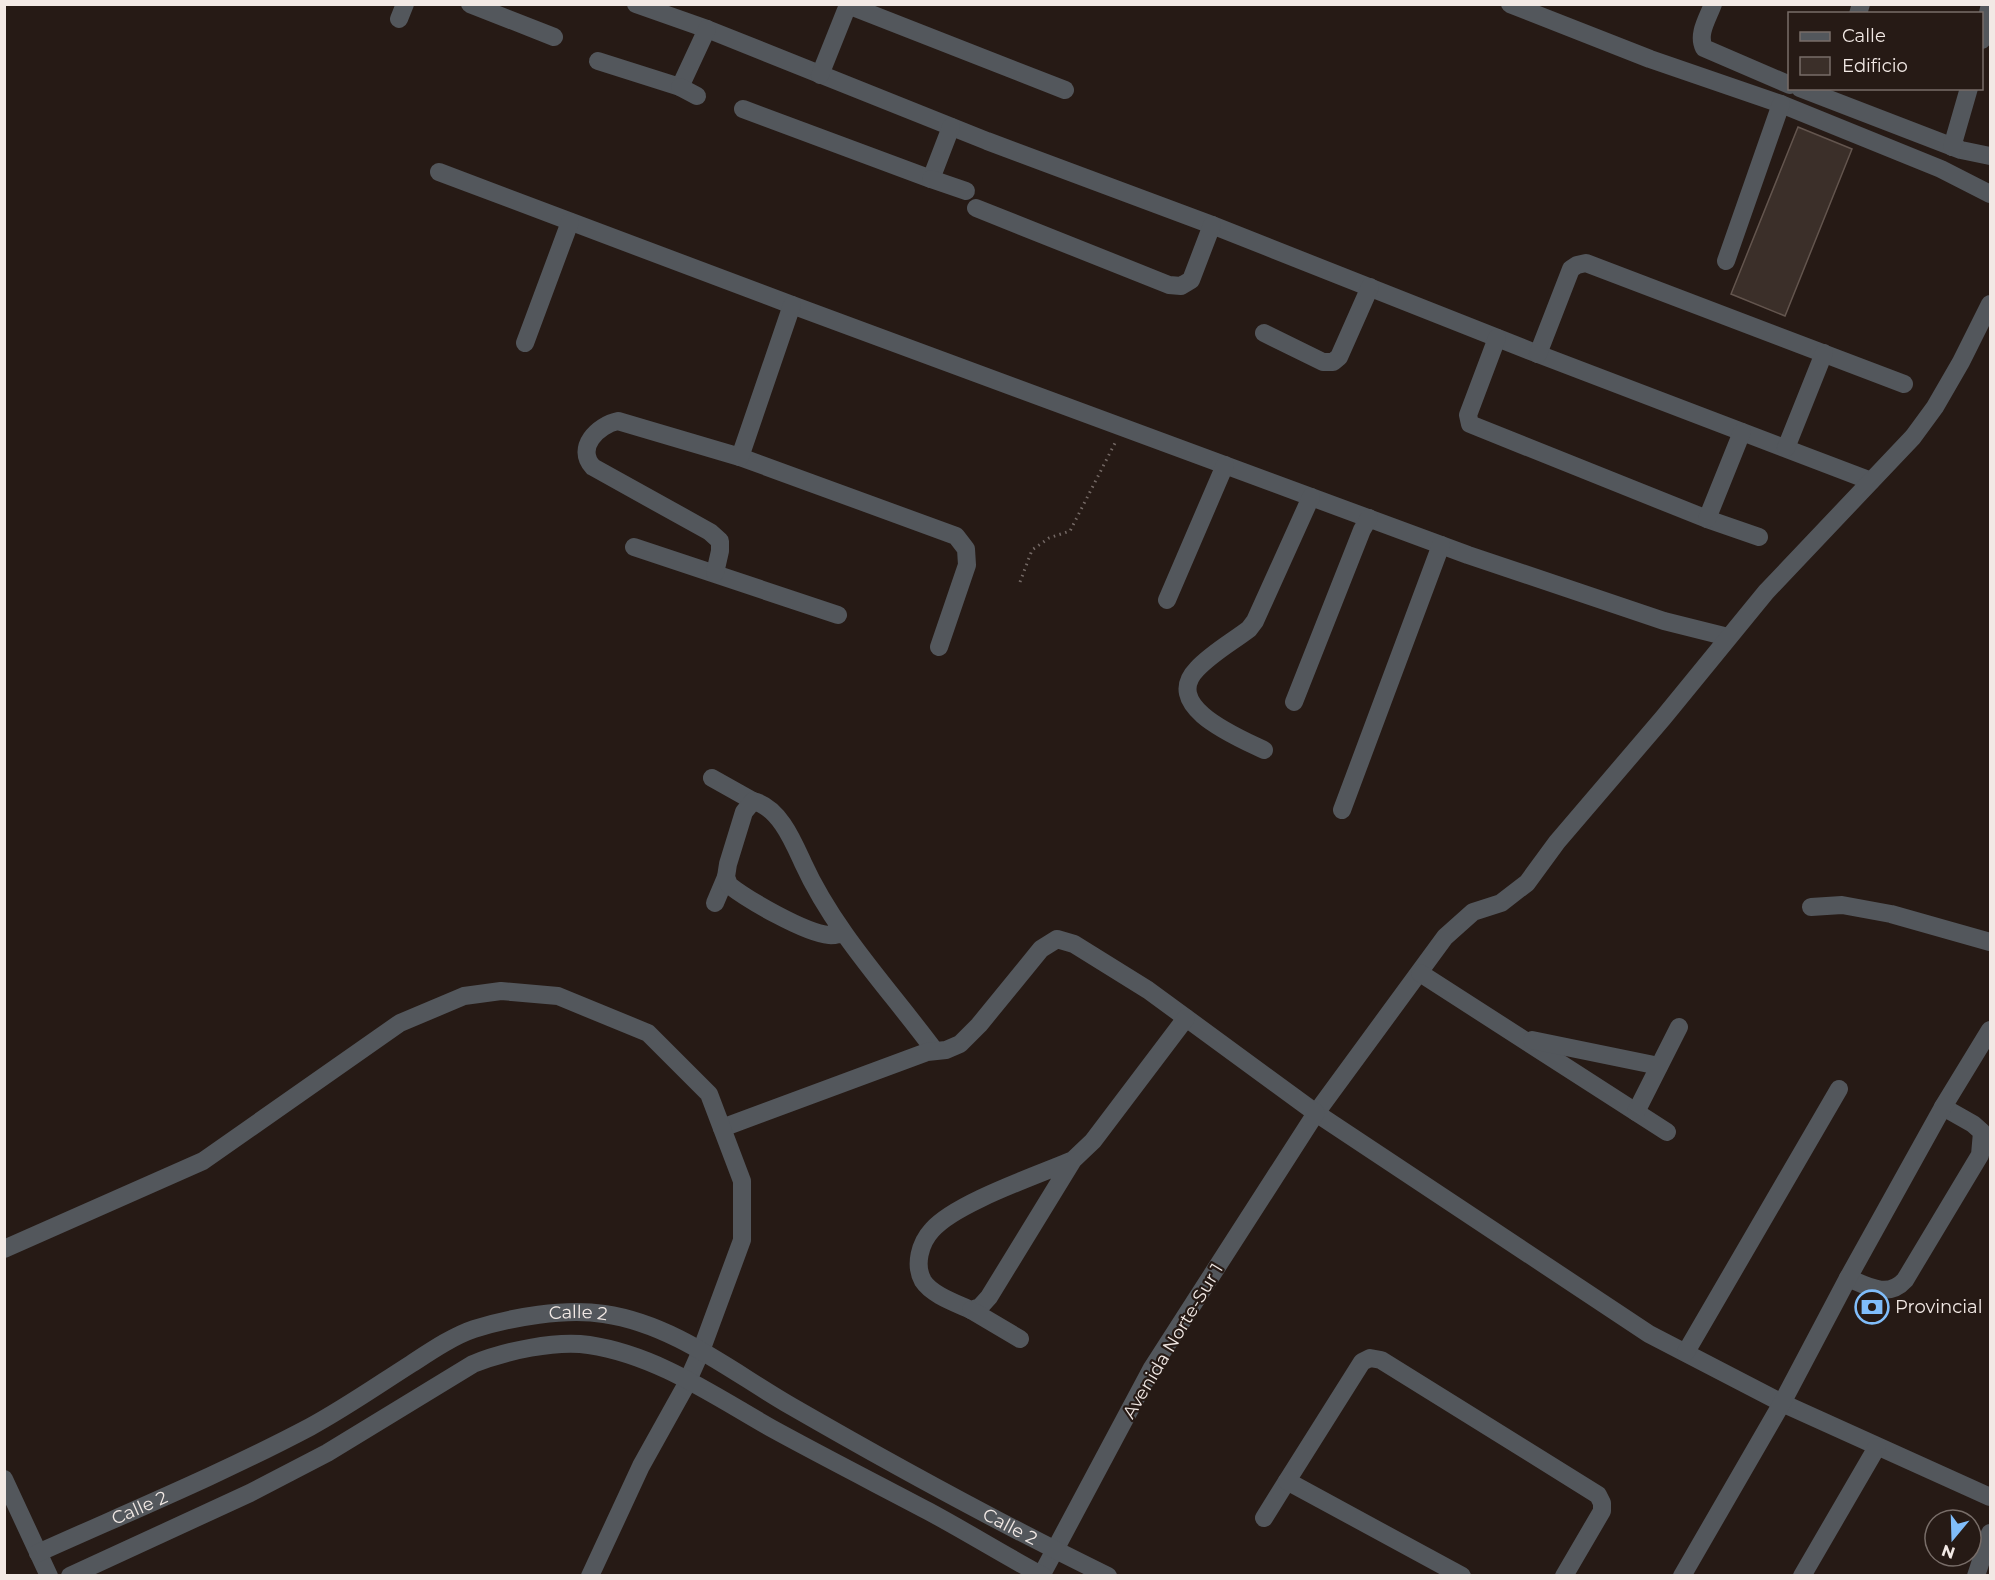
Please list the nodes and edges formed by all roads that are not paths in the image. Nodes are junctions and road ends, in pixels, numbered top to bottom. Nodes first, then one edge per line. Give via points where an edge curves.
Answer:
1 (470, 4) edge
2 (636, 4) edge
3 (1510, 4) edge
4 (1713, 4) edge
5 (1990, 4) edge
6 (847, 5) edge
7 (707, 29) junction
8 (554, 36) dead end
9 (1983, 36) edge
10 (598, 61) dead end
11 (820, 75) junction
12 (1788, 84) edge
13 (680, 87) junction
14 (1065, 90) dead end
15 (1968, 90) edge
16 (1824, 93) edge
17 (697, 96) dead end
18 (1781, 104) junction
19 (743, 108) dead end
20 (951, 127) junction
21 (1952, 147) junction
22 (1990, 156) edge
23 (439, 172) dead end
24 (931, 178) junction
25 (966, 191) dead end
26 (1990, 194) edge
27 (976, 208) dead end
28 (570, 222) junction
29 (1212, 225) junction
30 (1726, 261) dead end
31 (1370, 287) junction
32 (1990, 304) edge
33 (792, 305) junction
34 (1264, 333) dead end
35 (1497, 338) junction
36 (525, 343) dead end
37 (1824, 353) junction
38 (1538, 354) junction
39 (1904, 384) dead end
40 (1742, 432) junction
41 (1786, 448) junction
42 (740, 457) junction
43 (1225, 465) junction
44 (1870, 481) junction
45 (1311, 497) junction
46 (1369, 518) junction
47 (1707, 519) junction
48 (1759, 537) dead end
49 (1441, 544) junction
50 (634, 546) dead end
51 (715, 573) junction
52 (1167, 600) dead end
53 (838, 615) dead end
54 (1728, 637) junction
55 (939, 647) dead end
56 (1294, 702) dead end
57 (1264, 750) dead end
58 (712, 778) dead end
59 (753, 801) junction
60 (1342, 810) dead end
61 (726, 876) junction
62 (715, 903) dead end
63 (1811, 907) dead end
64 (843, 933) junction
65 (1990, 942) edge
66 (1420, 973) junction
67 (1186, 1018) junction
68 (1679, 1027) dead end
69 (1990, 1030) edge
70 (1522, 1038) junction
71 (935, 1051) junction
72 (1659, 1066) junction
73 (1839, 1089) dead end
74 (1943, 1107) junction
75 (1636, 1112) junction
76 (1316, 1113) junction
77 (722, 1128) junction
78 (1667, 1132) dead end
79 (1073, 1160) junction
80 (1019, 1183) junction
81 (1043, 1210) junction
82 (4, 1250) edge
83 (1848, 1278) junction
84 (970, 1310) junction
85 (1020, 1339) dead end
86 (701, 1351) junction
87 (1686, 1352) junction
88 (688, 1380) junction
89 (1782, 1403) junction
90 (1877, 1447) junction
91 (4, 1479) edge
92 (1287, 1481) junction
93 (1990, 1497) edge
94 (1264, 1518) dead end
95 (1990, 1533) edge
96 (1055, 1550) junction
97 (38, 1553) junction
98 (49, 1575) edge
99 (70, 1575) edge
100 (590, 1575) edge
101 (1042, 1575) edge
102 (1108, 1575) edge
103 (1462, 1575) edge
104 (1564, 1575) edge
105 (1682, 1575) edge
106 (1802, 1575) edge
107 (1976, 1575) edge

1 - 8 street
2 - 7 street
3 - 18 street via 1650,59
4 - 12 street via 1701,35 1704,48
5 - 9 street
6 - 11 street
6 - 14 street
7 - 11 street
7 - 13 street
10 - 13 street
11 - 20 street
13 - 17 street
15 - 21 street
16 - 21 street
18 - 26 street via 1941,169
18 - 30 street
19 - 24 street
20 - 24 street
20 - 29 street
21 - 22 street
23 - 28 street
24 - 25 street
27 - 29 street via 1168,285 1181,286 1191,280
28 - 33 street
28 - 36 street
29 - 31 street
31 - 34 street via 1339,357 1333,362 1323,362
31 - 35 street
32 - 44 street, Avenida Norte-Sur 1 via 1935,406 1913,437
33 - 42 street
33 - 43 street
35 - 38 street
35 - 47 street via 1468,415 1470,424
37 - 38 street via 1586,263 1571,269
37 - 39 street
37 - 41 street
38 - 40 street
40 - 41 street
40 - 47 street
41 - 44 street
42 - 51 street via 618,421 602,426 586,449 593,468 720,541
42 - 55 street via 956,536 966,549 967,564
43 - 45 street
43 - 52 street
44 - 54 street, Avenida Norte-Sur 1
45 - 46 street
45 - 57 street via 1255,621 1195,670 1187,687 1193,706 1214,723
46 - 49 street
46 - 56 street
47 - 48 street
49 - 54 street via 1664,621
49 - 60 street
50 - 51 street
51 - 53 street
54 - 66 street, Avenida Norte-Sur 1 via 1527,883 1501,903 1473,912 1445,937
58 - 59 street
59 - 61 street via 744,812
59 - 64 street via 761,803 784,826
61 - 62 street
61 - 64 street via 739,894 775,914 829,935
63 - 65 street via 1842,905 1891,914
64 - 71 street
66 - 70 street
66 - 76 street, Avenida Norte-Sur 1
67 - 71 street via 1074,944 1057,939 1041,950 960,1044
67 - 76 street
67 - 79 street via 1093,1141
68 - 72 street
69 - 74 street
70 - 72 street
70 - 75 street
71 - 77 street
72 - 75 street
73 - 87 street
74 - 83 street
74 - 83 street via 1982,1132 1980,1155 1899,1286 1882,1291
75 - 78 street
76 - 87 street via 1649,1334
76 - 96 street, Avenida Norte-Sur 1 via 1152,1368
77 - 82 street via 709,1094 648,1033 558,996 501,991 464,996 400,1023 203,1161
77 - 86 street via 742,1181 742,1240
79 - 80 street
79 - 81 street
80 - 81 street via 1036,1191
80 - 84 street via 956,1212 932,1230 920,1251 917,1266 924,1282
81 - 84 street via 989,1297 980,1307
83 - 89 street
84 - 85 street
86 - 88 street
86 - 96 street, Calle 2 via 790,1405
86 - 97 street, Calle 2 via 637,1322 574,1311 472,1330 430,1352 351,1404 225,1470
87 - 89 street
88 - 99 street via 624,1353 587,1345 533,1348 494,1356 473,1364 337,1447 250,1493
88 - 100 street via 641,1466
88 - 101 street
89 - 90 street
89 - 105 street
90 - 93 street
90 - 106 street
91 - 97 street
92 - 94 street
92 - 103 street
92 - 104 street via 1362,1362 1370,1358 1380,1360 1598,1495 1602,1511
95 - 107 street
96 - 101 street, Avenida Norte-Sur 1
96 - 102 street, Calle 2
97 - 98 street

